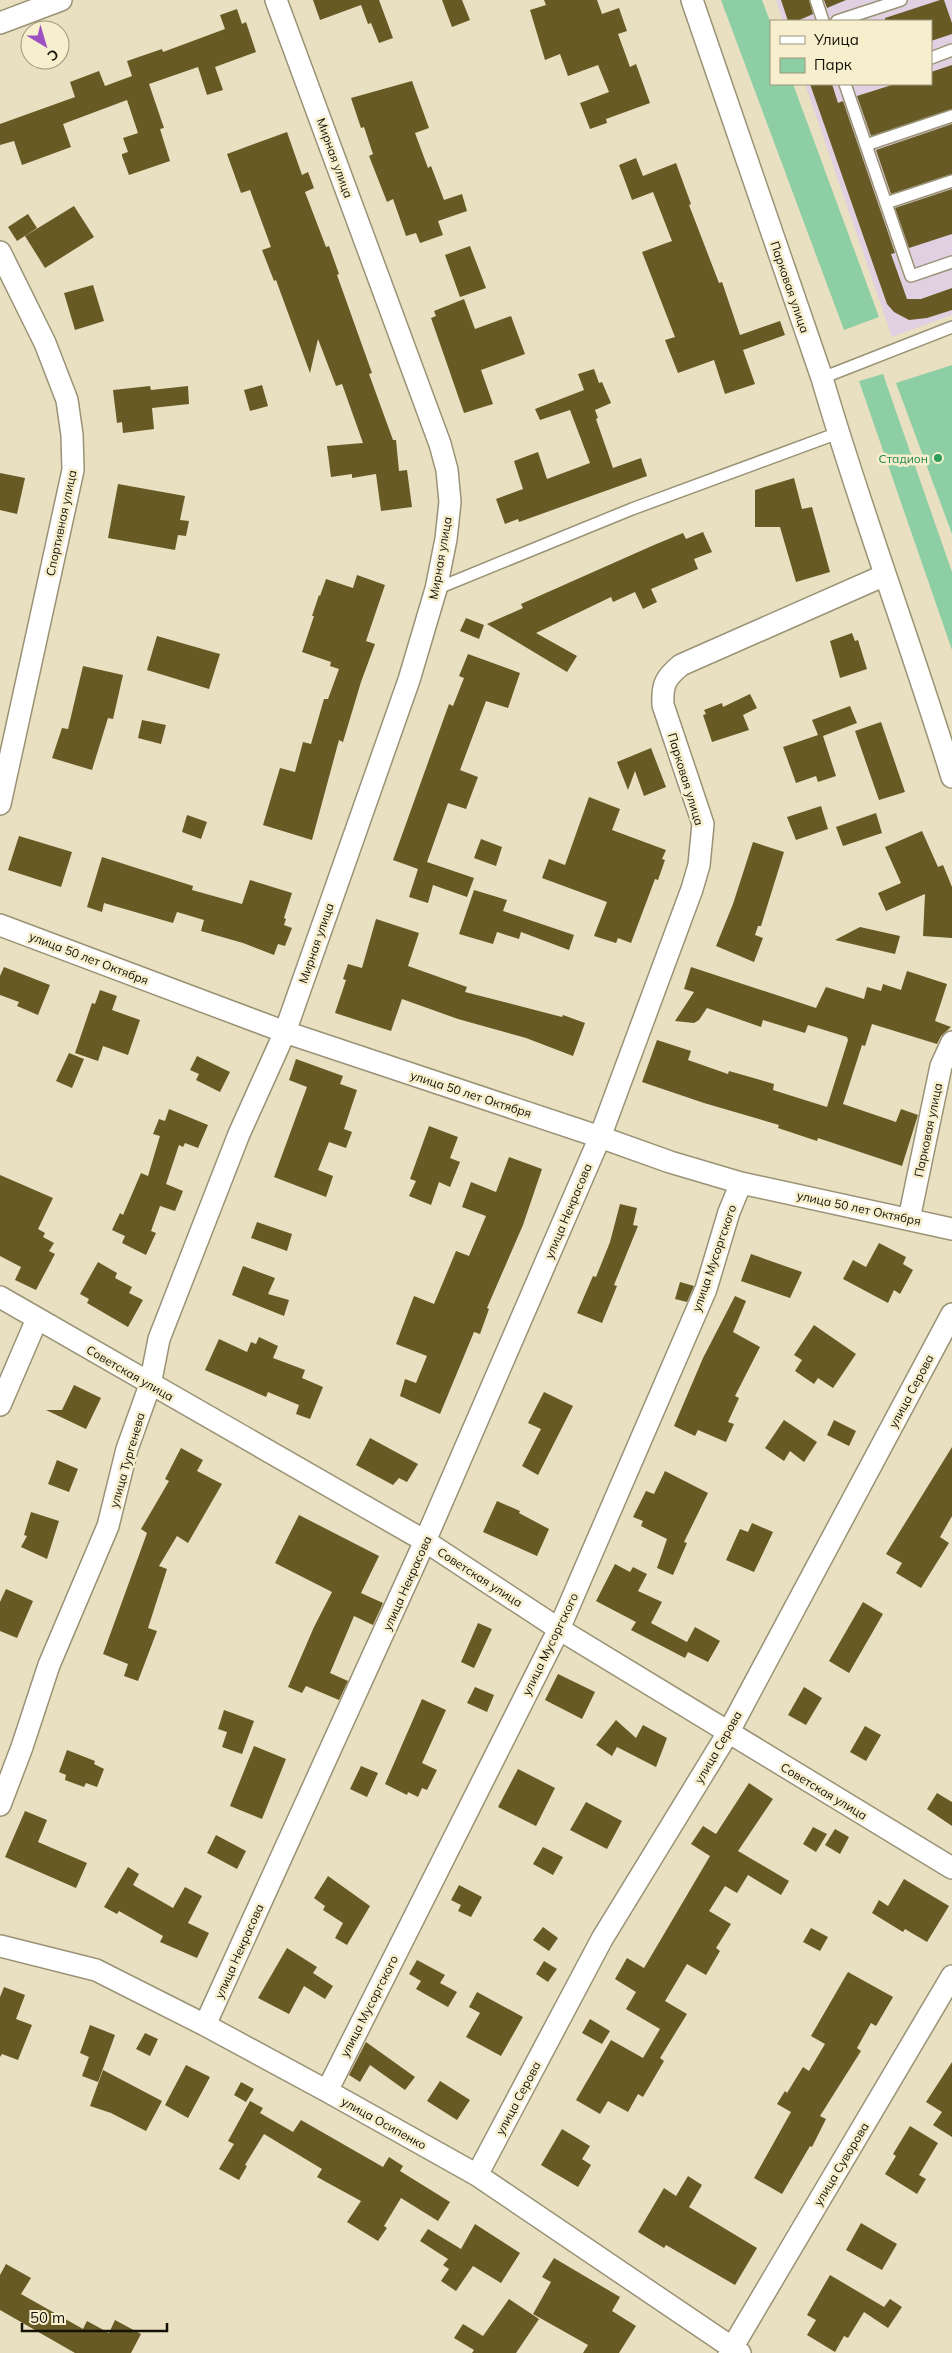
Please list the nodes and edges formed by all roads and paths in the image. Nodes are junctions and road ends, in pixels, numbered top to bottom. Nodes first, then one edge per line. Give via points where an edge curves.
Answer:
1 (61, 0) edge
2 (276, 0) edge
3 (692, 0) edge
4 (816, 0) edge
5 (901, 0) edge
6 (823, 20) edge
7 (840, 20) edge
8 (0, 23) edge
9 (952, 50) edge
10 (932, 58) edge
11 (847, 85) edge
12 (952, 116) edge
13 (866, 145) junction
14 (952, 181) edge
15 (886, 203) junction
16 (0, 252) edge
17 (952, 262) edge
18 (952, 327) edge
19 (822, 378) junction
20 (838, 433) junction
21 (885, 575) junction
22 (436, 589) junction
23 (952, 777) edge
24 (0, 804) edge
25 (0, 924) edge
26 (285, 1032) junction
27 (952, 1042) edge
28 (600, 1137) junction
29 (741, 1183) junction
30 (908, 1219) junction
31 (952, 1229) edge
32 (0, 1298) edge
33 (952, 1314) edge
34 (37, 1319) junction
35 (150, 1385) junction
36 (0, 1405) edge
37 (426, 1542) junction
38 (560, 1629) junction
39 (728, 1732) junction
40 (0, 1805) edge
41 (952, 1868) edge
42 (0, 1946) edge
43 (952, 1976) edge
44 (205, 2025) junction
45 (326, 2091) junction
46 (476, 2175) junction
47 (734, 2351) edge

1 - 8 street
2 - 22 street, Мирная улица via 440,444 450,502
3 - 19 street, Парковая улица
4 - 6 lane
5 - 7 lane
9 - 10 lane
11 - 13 lane
12 - 13 lane
13 - 15 lane
14 - 15 lane
15 - 17 lane via 911,276
16 - 24 street, Спортивная улица via 45,343 67,400 73,470
18 - 19 lane
19 - 20 street, Парковая улица
20 - 21 street, Парковая улица
20 - 22 lane via 632,509
21 - 23 street, Парковая улица
21 - 28 street, Парковая улица via 681,665 669,675 662,689 663,705 702,824 699,865
22 - 26 street, Мирная улица via 409,680
25 - 26 street, улица 50 лет Октября
26 - 28 street, улица 50 лет Октября
26 - 35 street, улица Тургенева via 239,1134 159,1339
27 - 30 street, Парковая улица via 941,1066
28 - 29 street, улица 50 лет Октября
28 - 37 street, улица Некрасова
29 - 30 street, улица 50 лет Октября
29 - 38 street, улица Мусоргского via 706,1289
30 - 31 street, улица 50 лет Октября
32 - 34 street, Советская улица
33 - 39 street, улица Серова
34 - 35 street, Советская улица
34 - 36 street
35 - 37 street, Советская улица
35 - 40 street, улица Тургенева via 127,1449 108,1526 49,1665
37 - 38 street, Советская улица
37 - 44 street, улица Некрасова
38 - 39 street, Советская улица
38 - 45 street, улица Мусоргского
39 - 41 street, Советская улица
39 - 46 street, улица Серова via 602,1939
42 - 44 street, улица Осипенко via 96,1970
43 - 47 street, улица Суворова
44 - 45 street, улица Осипенко
45 - 46 street, улица Осипенко
46 - 47 street, улица Осипенко

